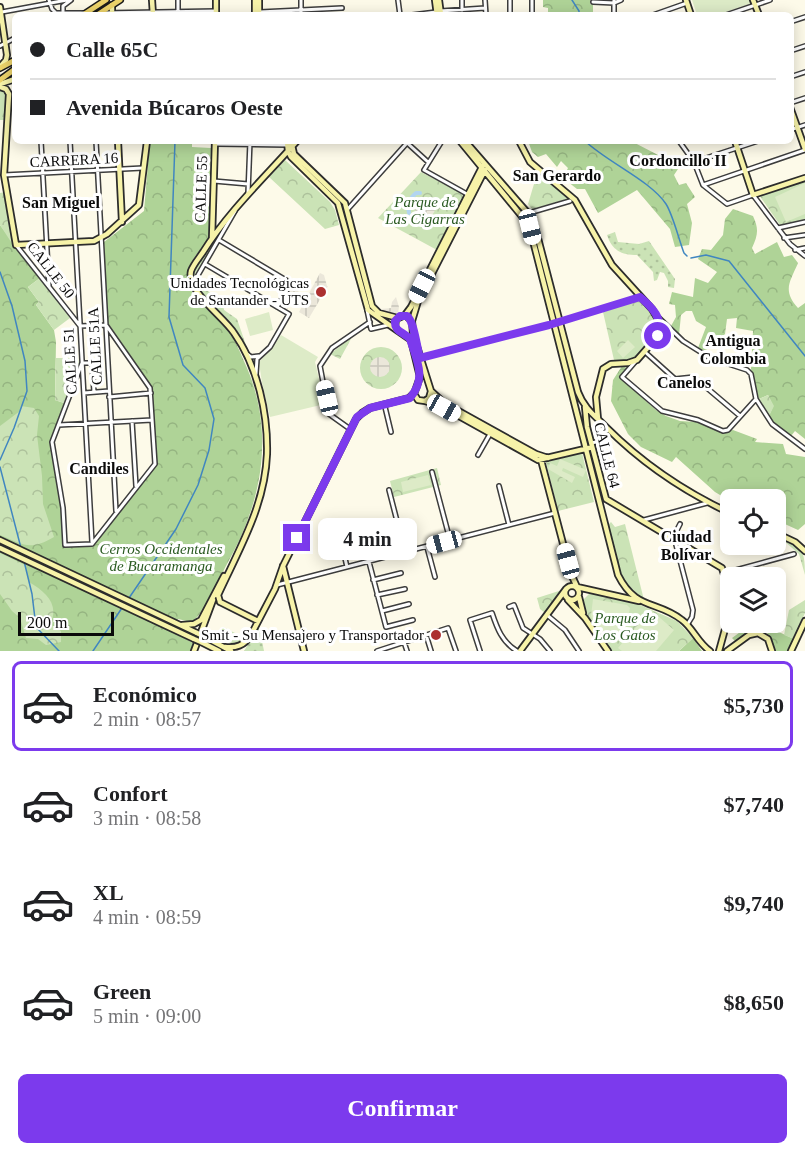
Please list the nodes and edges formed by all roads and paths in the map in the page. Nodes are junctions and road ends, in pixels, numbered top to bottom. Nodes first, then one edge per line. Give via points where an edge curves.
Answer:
1 (69, 0) edge
2 (106, 0) edge
3 (120, 0) edge
4 (178, 0) edge
5 (462, 0) edge
6 (485, 0) edge
7 (621, 0) edge
8 (770, 0) edge
9 (614, 1) edge
10 (50, 2) edge
11 (593, 2) dead end
12 (686, 2) edge
13 (754, 2) edge
14 (112, 5) junction
15 (0, 7) edge
16 (342, 8) dead end
17 (485, 8) junction
18 (462, 10) junction
19 (64, 12) edge
20 (88, 12) edge
21 (101, 12) edge
22 (112, 12) edge
23 (178, 12) edge
24 (309, 12) edge
25 (446, 12) edge
26 (486, 12) edge
27 (661, 12) edge
28 (732, 12) edge
29 (0, 13) edge
30 (12, 40) edge
31 (7, 43) junction
32 (0, 46) edge
33 (0, 67) edge
34 (12, 72) edge
35 (0, 84) edge
36 (794, 116) edge
37 (0, 121) edge
38 (7, 121) junction
39 (805, 125) edge
40 (798, 128) junction
41 (794, 129) edge
42 (41, 144) edge
43 (70, 144) edge
44 (96, 144) edge
45 (118, 144) edge
46 (147, 144) edge
47 (215, 144) edge
48 (250, 144) edge
49 (270, 144) edge
50 (404, 144) edge
51 (408, 144) edge
52 (440, 144) edge
53 (463, 144) edge
54 (467, 144) edge
55 (521, 144) edge
56 (682, 144) edge
57 (736, 144) edge
58 (749, 144) edge
59 (289, 145) edge
60 (737, 148) junction
61 (805, 150) edge
62 (429, 162) junction
63 (694, 162) junction
64 (485, 166) junction
65 (144, 168) junction
66 (119, 169) junction
67 (97, 170) junction
68 (745, 171) junction
69 (71, 172) junction
70 (43, 173) junction
71 (4, 175) junction
72 (492, 178) junction
73 (805, 178) edge
74 (480, 179) junction
75 (214, 181) junction
76 (248, 184) junction
77 (703, 185) junction
78 (470, 195) junction
79 (753, 195) junction
80 (248, 196) junction
81 (573, 200) junction
82 (236, 210) junction
83 (347, 210) junction
84 (529, 213) junction
85 (122, 222) junction
86 (805, 222) edge
87 (778, 228) junction
88 (805, 235) edge
89 (101, 238) junction
90 (212, 238) junction
91 (784, 238) junction
92 (219, 240) junction
93 (75, 242) junction
94 (46, 244) junction
95 (16, 245) junction
96 (805, 248) edge
97 (795, 249) junction
98 (805, 256) edge
99 (205, 264) junction
100 (198, 275) dead end
101 (49, 286) junction
102 (640, 297) junction
103 (364, 303) junction
104 (277, 307) junction
105 (405, 315) junction
106 (657, 316) junction
107 (398, 318) junction
108 (412, 321) junction
109 (370, 322) junction
110 (557, 322) junction
111 (106, 325) junction
112 (388, 325) junction
113 (80, 326) junction
114 (667, 326) junction
115 (398, 331) junction
116 (658, 336) junction
117 (245, 352) junction
118 (645, 352) junction
119 (259, 356) junction
120 (420, 358) junction
121 (635, 361) junction
122 (82, 363) junction
123 (623, 364) junction
124 (629, 369) junction
125 (257, 383) junction
126 (431, 391) junction
127 (94, 392) junction
128 (109, 392) junction
129 (84, 393) junction
130 (151, 393) junction
131 (414, 393) junction
132 (110, 396) junction
133 (756, 399) junction
134 (422, 401) junction
135 (385, 407) junction
136 (591, 410) junction
137 (364, 411) junction
138 (577, 411) junction
139 (740, 417) junction
140 (152, 420) junction
141 (132, 421) junction
142 (111, 422) junction
143 (586, 423) junction
144 (85, 424) junction
145 (59, 425) junction
146 (351, 429) junction
147 (391, 432) dead end
148 (490, 434) junction
149 (606, 440) dead end
150 (591, 443) junction
151 (586, 448) junction
152 (805, 449) edge
153 (593, 451) junction
154 (478, 455) dead end
155 (548, 458) junction
156 (542, 460) junction
157 (432, 472) dead end
158 (499, 486) dead end
159 (136, 488) junction
160 (389, 490) dead end
161 (709, 502) junction
162 (613, 505) junction
163 (720, 508) edge
164 (602, 510) junction
165 (116, 513) junction
166 (555, 513) junction
167 (641, 521) junction
168 (680, 524) dead end
169 (509, 525) junction
170 (339, 532) dead end
171 (786, 538) edge
172 (0, 540) edge
173 (451, 540) junction
174 (674, 540) junction
175 (92, 544) junction
176 (427, 547) junction
177 (0, 548) edge
178 (805, 551) edge
179 (405, 552) junction
180 (794, 554) dead end
181 (369, 562) junction
182 (283, 566) junction
183 (347, 567) junction
184 (720, 567) edge
185 (747, 567) edge
186 (230, 568) junction
187 (401, 573) dead end
188 (571, 574) junction
189 (435, 577) dead end
190 (373, 580) junction
191 (286, 583) junction
192 (277, 585) junction
193 (577, 587) junction
194 (217, 588) junction
195 (405, 588) dead end
196 (567, 588) junction
197 (626, 589) junction
198 (590, 590) junction
199 (378, 595) junction
200 (579, 595) junction
201 (621, 597) junction
202 (560, 598) junction
203 (567, 599) junction
204 (220, 602) junction
205 (643, 603) junction
206 (409, 604) dead end
207 (509, 607) dead end
208 (210, 611) junction
209 (382, 611) junction
210 (547, 615) junction
211 (585, 618) junction
212 (413, 620) dead end
213 (258, 621) junction
214 (805, 621) edge
215 (178, 624) junction
216 (687, 625) junction
217 (724, 633) edge
218 (532, 634) junction
219 (426, 635) junction
220 (404, 642) junction
221 (225, 647) junction
222 (382, 650) edge
223 (194, 651) edge
224 (219, 651) edge
225 (231, 651) edge
226 (304, 651) edge
227 (377, 651) edge
228 (407, 651) edge
229 (431, 651) edge
230 (456, 651) edge
231 (480, 651) edge
232 (518, 651) edge
233 (550, 651) edge
234 (579, 651) edge
235 (608, 651) edge
236 (710, 651) edge
237 (719, 651) edge
238 (727, 651) edge
239 (772, 651) edge
240 (792, 651) edge

1 - 10 street
1 - 19 street via 62,8
2 - 20 main road
3 - 14 main road
4 - 23 street
5 - 18 street
6 - 17 street
7 - 9 street
8 - 13 street
9 - 11 street
10 - 29 street
12 - 27 street
13 - 28 street
14 - 21 main road
14 - 22 main road
15 - 29 main road
16 - 24 street
17 - 18 street
17 - 26 street
18 - 25 street
29 - 31 main road
30 - 31 street
31 - 32 street
31 - 33 main road via 7,57
34 - 35 main road
35 - 38 main road, CALLE 50 via 9,94
36 - 40 main road
37 - 38 street
38 - 71 main road, CALLE 50
39 - 40 street
40 - 41 street
40 - 61 main road
42 - 70 street
43 - 69 street, CALLE 51
44 - 67 street, CALLE 51A
45 - 66 main road
46 - 65 main road
47 - 75 main road, CALLE 55
48 - 76 street
49 - 59 street
50 - 83 street
51 - 62 street
52 - 62 street
53 - 64 main road
54 - 64 main road
55 - 81 main road via 533,165
56 - 63 street
57 - 60 main road
58 - 60 street
59 - 80 main road
59 - 83 main road via 343,200
59 - 103 main road via 339,205
60 - 63 street
60 - 68 main road
61 - 68 street
62 - 78 street via 424,170
63 - 77 street
64 - 72 main road
64 - 74 main road
64 - 78 main road
64 - 84 main road
65 - 66 street, CARRERA 16
65 - 85 main road via 141,201
66 - 67 street, CARRERA 16
66 - 85 main road
67 - 69 street, CARRERA 16
67 - 89 street, CALLE 51A
68 - 77 street
68 - 79 main road
69 - 70 street, CARRERA 16
69 - 93 street, CALLE 51
70 - 71 street, CARRERA 16
70 - 94 street
71 - 95 main road, CALLE 50
72 - 74 main road
72 - 110 main road via 530,225
73 - 79 main road
74 - 78 main road
75 - 76 street
75 - 90 main road, CALLE 55
76 - 80 street
77 - 79 street via 727,204
78 - 105 main road
78 - 108 main road
79 - 87 street
80 - 82 main road
81 - 84 street
81 - 102 main road via 608,258
82 - 90 main road
82 - 92 street
83 - 107 main road via 372,306 379,313
84 - 110 main road
85 - 89 main road
86 - 87 street
87 - 91 street
88 - 91 street
89 - 93 main road
89 - 111 street, CALLE 51A
90 - 117 main road via 193,267 192,285 232,330
91 - 97 street
92 - 99 street
92 - 104 street via 291,283
93 - 94 main road
93 - 113 street, CALLE 51
94 - 95 main road
94 - 101 street
95 - 101 street, CALLE 50
96 - 97 street
97 - 98 street
99 - 100 street
99 - 104 street
101 - 113 street, CALLE 50
102 - 106 main road
102 - 110 street
103 - 109 street
103 - 112 main road via 370,313
104 - 119 street via 289,314 270,347
105 - 107 main road
105 - 108 main road
106 - 114 street
106 - 116 main road
107 - 115 main road
108 - 120 main road
109 - 112 street via 371,329
109 - 146 street via 332,348 320,366 328,410
110 - 120 street
110 - 136 main road via 578,392
110 - 138 main road
111 - 113 street
111 - 128 street, CALLE 51A
111 - 130 street
112 - 115 main road
113 - 122 street, CALLE 51
114 - 116 street
114 - 133 street via 710,358 747,370
115 - 131 main road via 410,339 420,375
116 - 118 main road
117 - 119 street via 251,357
117 - 125 main road
118 - 121 main road
118 - 139 street via 675,379 694,377
119 - 125 street
120 - 126 main road
121 - 123 main road
121 - 124 street
122 - 127 street via 92,363
122 - 129 street, CALLE 51
122 - 145 street
123 - 124 main road
123 - 136 main road via 603,369
124 - 139 street via 622,377 662,411 723,431
125 - 186 main road via 266,433 265,478 256,514
126 - 134 main road via 429,398
126 - 155 main road via 444,403
127 - 128 street
127 - 129 street
128 - 132 street, CALLE 51A
129 - 144 street, CALLE 51
130 - 132 street
130 - 140 street
131 - 134 main road
131 - 137 main road via 409,398
132 - 142 street, CALLE 51A
133 - 139 street
133 - 152 street via 773,426
134 - 135 main road
134 - 148 main road via 441,406
135 - 137 main road
135 - 147 street
136 - 138 main road
136 - 143 main road
136 - 143 main road, CALLE 64
136 - 161 main road via 647,465
137 - 146 main road
138 - 151 main road
140 - 141 street
140 - 159 street via 155,464
141 - 142 street
141 - 159 street
142 - 144 street
142 - 165 street, CALLE 51A
143 - 150 main road, CALLE 64
144 - 145 street
144 - 175 street, CALLE 51
145 - 175 street via 52,442 65,545
146 - 182 main road
148 - 154 street
148 - 156 main road
149 - 150 street
150 - 153 main road, CALLE 64
151 - 153 main road
151 - 155 main road
151 - 164 main road
153 - 162 main road, CALLE 64 via 606,499
155 - 156 main road
156 - 166 main road
157 - 173 street
158 - 169 street
159 - 165 street
160 - 179 street
161 - 163 main road
161 - 167 street
162 - 164 main road
162 - 167 main road
164 - 197 main road via 617,572
165 - 175 street
166 - 169 street
166 - 188 main road
167 - 174 main road
168 - 174 street
169 - 173 street
170 - 183 street
171 - 178 main road
172 - 215 main road
173 - 176 street
174 - 184 main road
174 - 216 street via 693,610
176 - 179 street
176 - 189 street
177 - 224 main road, bridge
179 - 181 street
180 - 185 street
181 - 183 street
181 - 190 street
182 - 191 main road
182 - 192 main road
183 - 191 street
186 - 194 main road
186 - 204 main road via 218,595
187 - 190 street
188 - 193 main road
188 - 196 main road
190 - 199 street
191 - 192 street
191 - 226 main road
192 - 213 main road
193 - 196 main road
193 - 198 main road
193 - 200 main road
194 - 208 main road
194 - 215 main road via 201,620
195 - 199 street
196 - 202 main road
196 - 203 main road
197 - 201 main road
197 - 205 main road
198 - 200 main road
198 - 201 main road
199 - 209 street
200 - 203 main road via 573,601
200 - 211 main road
201 - 205 main road
202 - 203 main road
202 - 210 main road
203 - 211 main road
204 - 208 main road
204 - 213 main road
205 - 216 main road via 676,616
206 - 209 street
207 - 218 street via 514,605 521,624
208 - 223 main road
209 - 212 street via 386,627
210 - 218 main road
210 - 234 street via 565,630
211 - 235 main road
213 - 221 main road via 244,643
214 - 240 main road
215 - 221 main road, bridge
216 - 236 main road
217 - 237 main road
218 - 232 main road
218 - 233 street
219 - 220 street
219 - 229 street
219 - 230 street via 448,628
220 - 222 street
220 - 228 street
221 - 225 main road
222 - 227 street
231 - 232 street via 470,620 492,613 499,632
238 - 239 main road via 758,633 768,639

